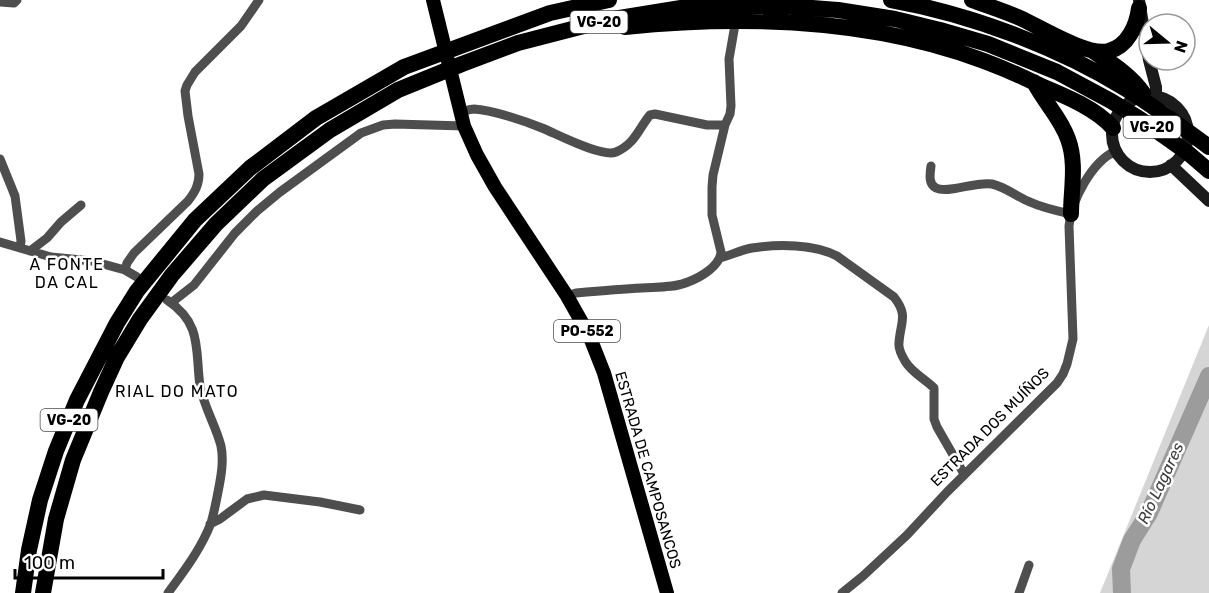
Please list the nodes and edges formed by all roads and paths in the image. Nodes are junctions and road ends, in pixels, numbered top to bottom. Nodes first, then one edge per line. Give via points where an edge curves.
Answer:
1 (17, 0) edge
2 (259, 0) edge
3 (433, 0) edge
4 (578, 0) edge
5 (609, 0) edge
6 (740, 0) edge
7 (891, 0) edge
8 (972, 0) edge
9 (0, 2) edge
10 (1139, 4) edge
11 (550, 13) junction
12 (518, 43) junction
13 (1092, 51) junction
14 (1034, 82) junction
15 (1150, 96) junction
16 (460, 112) junction
17 (725, 125) junction
18 (464, 126) junction
19 (1113, 128) junction
20 (1209, 147) edge
21 (1116, 151) junction
22 (0, 159) edge
23 (1171, 165) junction
24 (931, 166) dead end
25 (1209, 171) edge
26 (1209, 201) edge
27 (81, 205) dead end
28 (1071, 214) junction
29 (0, 242) edge
30 (25, 249) junction
31 (720, 258) junction
32 (125, 270) junction
33 (165, 270) junction
34 (137, 277) dead end
35 (567, 296) junction
36 (964, 474) junction
37 (360, 510) dead end
38 (210, 524) junction
39 (1029, 565) dead end
40 (23, 593) edge
41 (43, 593) edge
42 (168, 593) edge
43 (667, 593) edge
44 (842, 593) edge
45 (1018, 593) edge

1 - 9 street
2 - 32 street via 187,85 188,116 199,174 194,193 134,253
3 - 16 main road, ESTRADA DE CAMPOSANCOS / PO-552
4 - 11 highway
5 - 11 highway, VG-20
6 - 17 street via 729,59 731,106
7 - 20 highway, VG-20 via 968,18 1043,47 1100,74
8 - 13 highway
10 - 13 highway via 1133,30 1123,44 1111,51
10 - 15 main road via 1156,87
11 - 33 highway, VG-20 via 404,67 315,118 250,168 195,220
12 - 14 highway via 534,45 606,29 669,23 745,21 817,25 919,42 985,61
12 - 25 highway, VG-20 via 607,20 681,8 787,6 895,19 988,44 1057,72 1111,100
12 - 33 highway, VG-20 via 398,90 330,130 263,179
13 - 15 highway
14 - 19 highway via 1091,111
14 - 28 highway via 1068,139 1073,172
15 - 19 main road via 1124,106
15 - 23 main road via 1178,107 1188,129 1182,153
16 - 17 street via 473,109 517,119 578,145 612,153 635,137 650,115
16 - 18 main road, ESTRADA DE CAMPOSANCOS / PO-552
17 - 31 street via 712,187 712,215
18 - 35 main road, ESTRADA DE CAMPOSANCOS / PO-552 via 495,187
18 - 38 street via 395,124 361,133 257,211 194,285 169,302 195,335 201,387 220,444 220,483
19 - 21 main road
21 - 23 main road via 1126,163 1140,170 1156,171
21 - 28 street, ESTRADA DOS MUÍÑOS via 1101,160 1093,171
22 - 30 street via 15,196
23 - 26 main road
24 - 28 street via 930,179 937,188 993,184 1040,207
27 - 30 street via 47,238
28 - 36 street, ESTRADA DOS MUÍÑOS via 1073,339 1063,374
29 - 30 street
30 - 32 street
31 - 35 street via 688,283
31 - 36 street via 769,246 818,248 837,256 894,297 903,312 900,352 906,364 934,388 934,419
32 - 34 street
33 - 40 highway, VG-20 via 137,291 77,400 39,500
33 - 41 highway, VG-20 via 117,357 73,460 56,519
35 - 43 main road, ESTRADA DE CAMPOSANCOS / PO-552 via 604,373
36 - 44 street, ESTRADA DOS MUÍÑOS via 907,535
37 - 38 street via 264,495 247,499
38 - 42 street via 201,545
39 - 45 street

